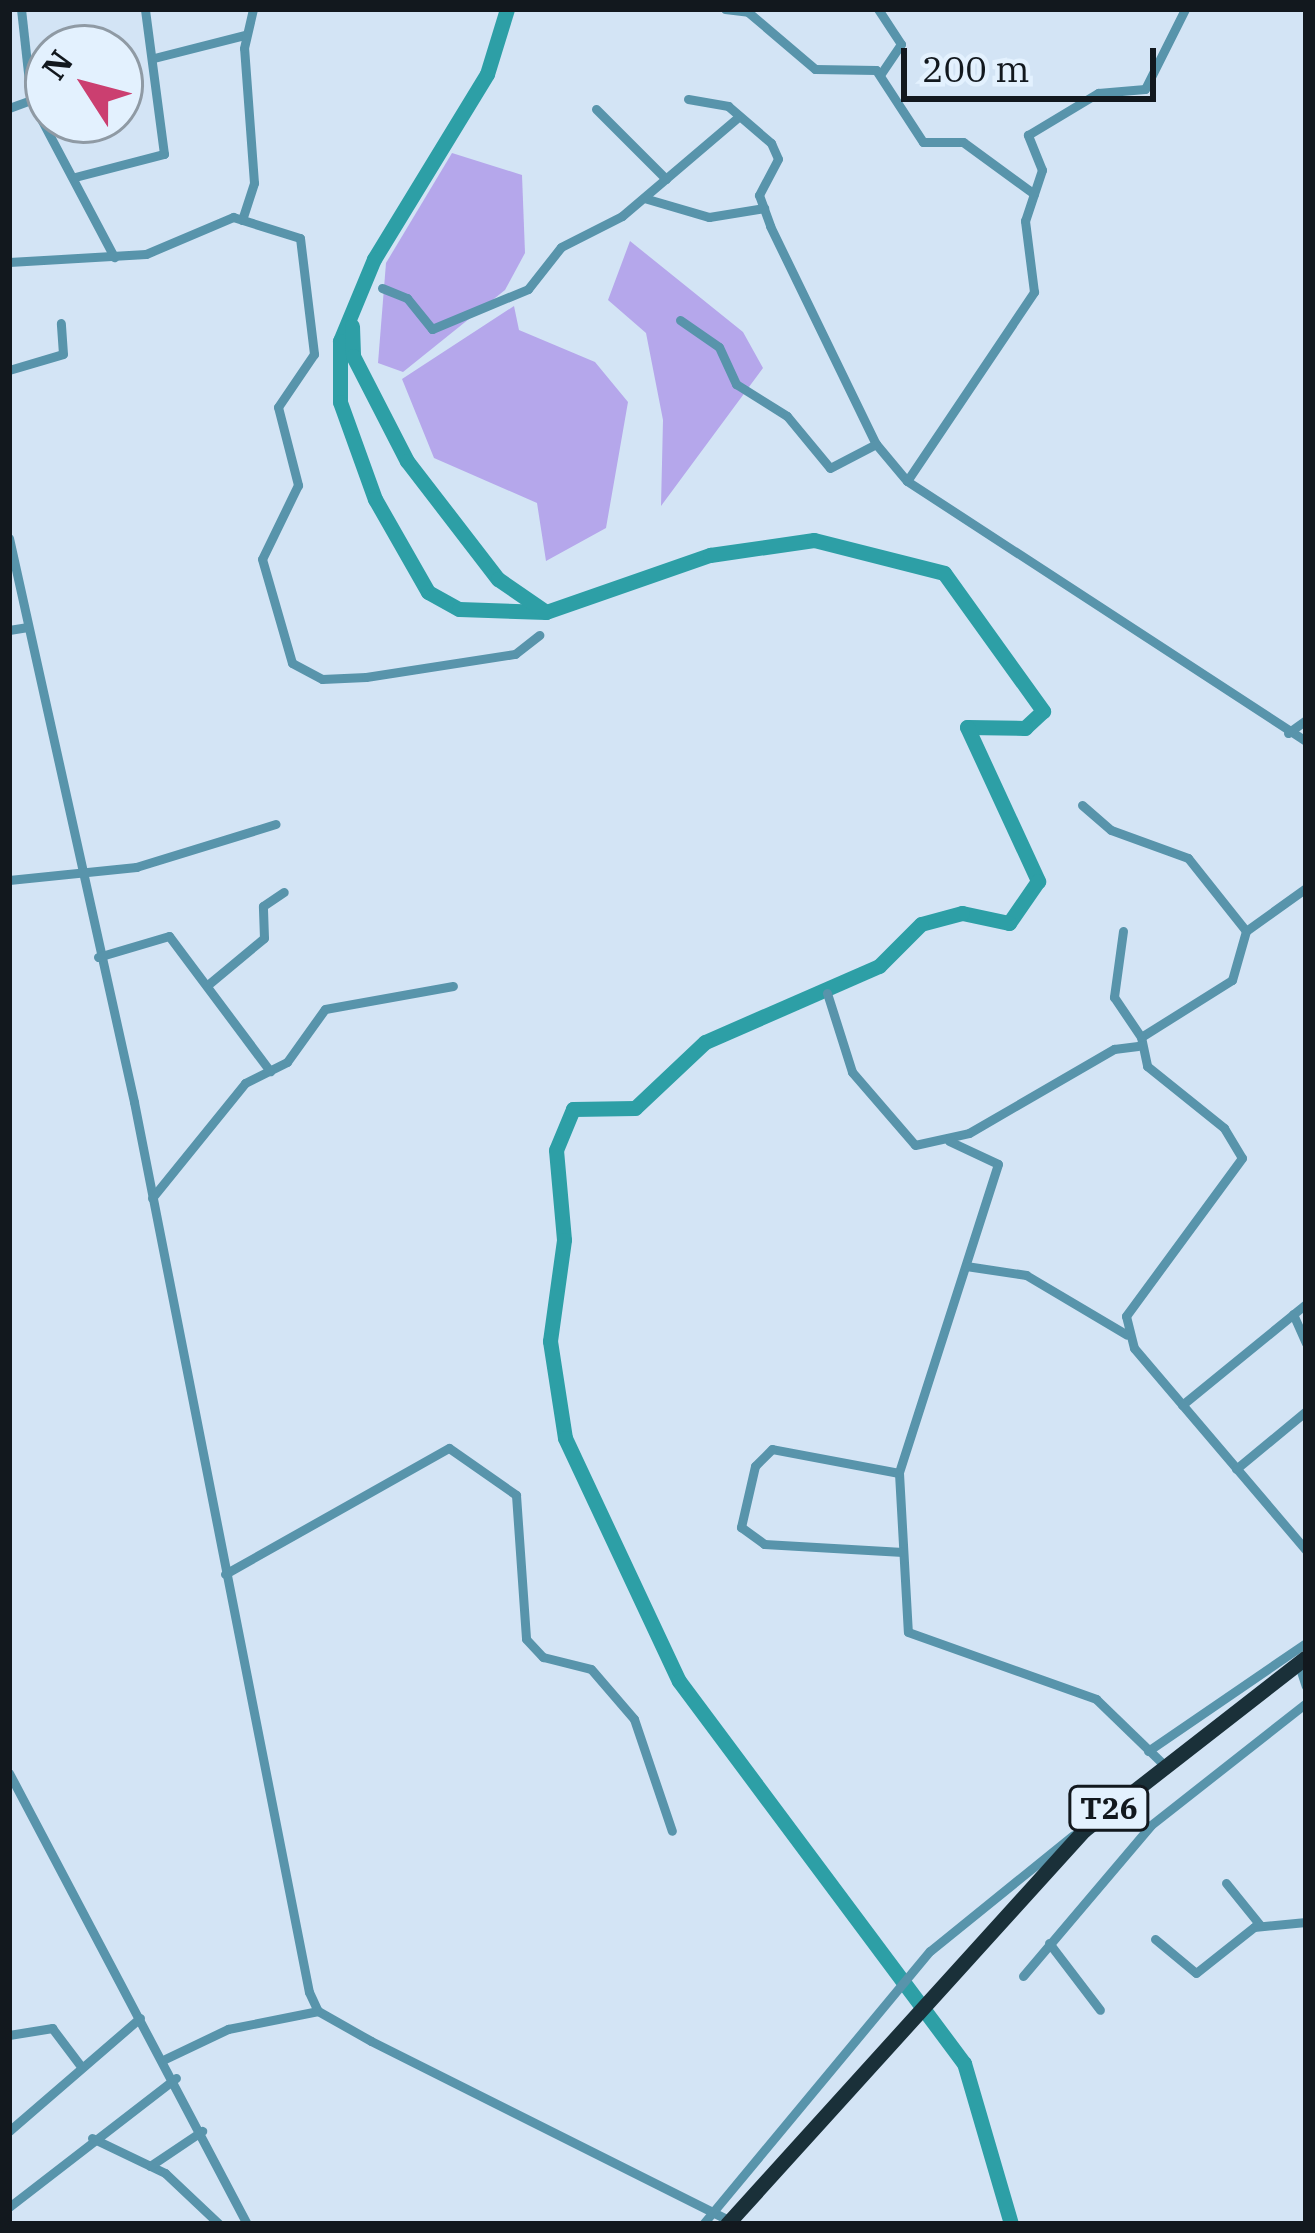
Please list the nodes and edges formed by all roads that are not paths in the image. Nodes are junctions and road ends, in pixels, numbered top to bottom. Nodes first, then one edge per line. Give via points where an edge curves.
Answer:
1 (21, 9) edge
2 (145, 9) edge
3 (253, 9) edge
4 (725, 9) edge
5 (878, 9) edge
6 (1185, 9) edge
7 (9, 31) edge
8 (22, 31) junction
9 (244, 35) junction
10 (24, 45) edge
11 (154, 58) junction
12 (881, 74) junction
13 (688, 99) dead end
14 (596, 109) dead end
15 (737, 118) junction
16 (57, 144) edge
17 (75, 177) junction
18 (666, 179) junction
19 (1034, 194) junction
20 (644, 198) junction
21 (764, 208) junction
22 (242, 220) junction
23 (114, 257) junction
24 (9, 262) edge
25 (382, 288) dead end
26 (680, 320) dead end
27 (61, 323) dead end
28 (9, 370) edge
29 (876, 444) junction
30 (907, 481) junction
31 (9, 538) edge
32 (28, 627) junction
33 (9, 630) edge
34 (539, 634) dead end
35 (1306, 720) edge
36 (1288, 733) junction
37 (1306, 741) edge
38 (1082, 805) dead end
39 (276, 824) dead end
40 (86, 873) junction
41 (9, 880) edge
42 (1306, 888) edge
43 (284, 892) dead end
44 (1123, 931) dead end
45 (1246, 931) junction
46 (98, 957) junction
47 (210, 983) junction
48 (453, 986) dead end
49 (827, 993) dead end
50 (1140, 1041) junction
51 (270, 1071) junction
52 (949, 1141) junction
53 (152, 1198) junction
54 (966, 1266) junction
55 (1306, 1304) edge
56 (1293, 1314) junction
57 (1127, 1335) junction
58 (1306, 1343) edge
59 (1182, 1405) junction
60 (1306, 1411) edge
61 (1236, 1469) junction
62 (899, 1473) junction
63 (218, 1546) junction
64 (1306, 1550) edge
65 (903, 1552) junction
66 (250, 1554) junction
67 (225, 1574) junction
68 (1306, 1642) edge
69 (1302, 1660) edge
70 (1306, 1687) edge
71 (1306, 1703) edge
72 (1155, 1756) junction
73 (9, 1773) edge
74 (1084, 1830) junction
75 (672, 1831) dead end
76 (1226, 1883) dead end
77 (1306, 1922) edge
78 (1260, 1925) junction
79 (1156, 1939) dead end
80 (1049, 1943) junction
81 (1023, 1976) dead end
82 (1100, 2010) dead end
83 (318, 2011) junction
84 (140, 2018) junction
85 (9, 2035) edge
86 (165, 2059) junction
87 (80, 2065) junction
88 (176, 2078) junction
89 (9, 2131) edge
90 (202, 2131) junction
91 (92, 2138) junction
92 (150, 2166) junction
93 (9, 2207) edge
94 (713, 2212) junction
95 (244, 2219) edge
96 (729, 2223) edge
97 (218, 2224) edge
98 (703, 2224) edge

1 - 8 street
2 - 11 street
3 - 9 street
4 - 12 street via 748,12 815,69
5 - 12 street via 901,44
6 - 19 street via 1144,89 1099,93 1028,135 1042,170
7 - 8 street
8 - 10 street
9 - 11 street
9 - 22 street via 255,123
11 - 17 street via 164,154
12 - 19 street via 917,137 963,142 1006,184
13 - 15 street via 719,101
14 - 18 street
15 - 18 street
15 - 21 street via 776,152
16 - 17 street
17 - 23 street
18 - 20 street
19 - 30 street via 1024,221 1034,292
20 - 21 street via 709,217
20 - 25 street via 561,247 528,290 441,328
21 - 29 street
22 - 23 street
22 - 34 street via 300,238 311,265 312,362 278,407 296,496 262,559 292,663 322,679 366,677 515,654
23 - 24 street
26 - 29 street via 719,346 736,384 787,416 830,468
27 - 28 street via 63,354
29 - 30 street
30 - 36 street
31 - 32 street
32 - 33 street
32 - 40 street
35 - 36 street
36 - 37 street
38 - 45 street via 1111,830 1188,858
39 - 40 street
40 - 41 street
40 - 46 street
42 - 45 street
43 - 47 street via 263,906 264,938
44 - 50 street via 1115,1006
45 - 50 street via 1232,980
46 - 47 street via 160,932
46 - 53 street
47 - 51 street
48 - 51 street via 336,1003
49 - 52 street via 852,1072 893,1131 915,1145
50 - 52 street
50 - 57 street via 1242,1158 1133,1294
51 - 53 street via 245,1083
52 - 54 street via 998,1164
53 - 63 street
54 - 57 street via 1026,1275
54 - 62 street
55 - 56 street
56 - 58 street
56 - 59 street
57 - 59 street
59 - 61 street
60 - 61 street
61 - 64 street
62 - 65 street
62 - 65 street via 772,1449 759,1456 741,1527 764,1544
63 - 66 street
63 - 67 street
65 - 72 street via 914,1643 1085,1694
66 - 67 street
66 - 75 street via 440,1447 501,1482 524,1510 516,1593 526,1639 543,1657 591,1669 634,1719
67 - 83 street via 276,1865
68 - 72 street
69 - 70 street
69 - 72 highway, T26
71 - 80 street via 1151,1825
72 - 74 highway, T26
73 - 84 street
74 - 94 street via 1018,1870 930,1951
74 - 96 highway, T26
76 - 78 street
77 - 78 street
78 - 79 street via 1196,1973
80 - 81 street
80 - 82 street
83 - 86 street via 228,2029
83 - 94 street
84 - 86 street
84 - 87 street
85 - 87 street via 52,2028
86 - 88 street
87 - 89 street
88 - 90 street
88 - 91 street
90 - 92 street
90 - 95 street
91 - 92 street
91 - 93 street
92 - 97 street
94 - 96 street
94 - 98 street
95 - 97 street

